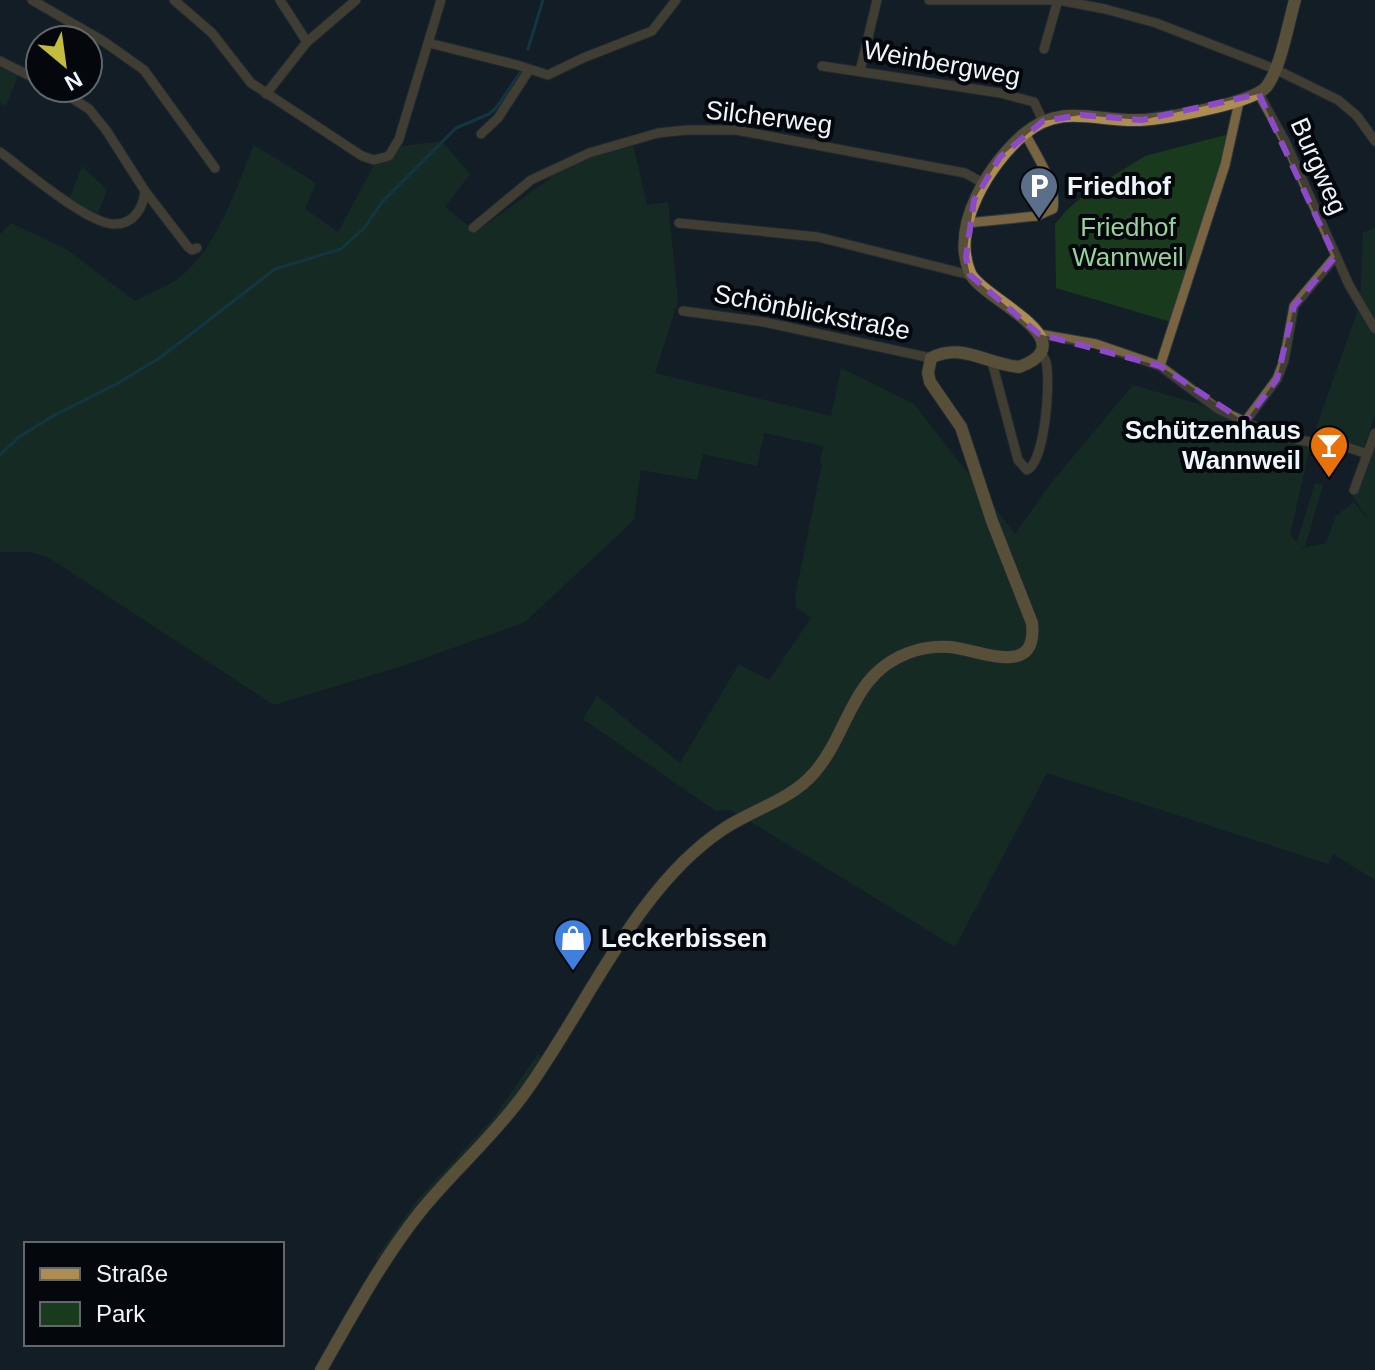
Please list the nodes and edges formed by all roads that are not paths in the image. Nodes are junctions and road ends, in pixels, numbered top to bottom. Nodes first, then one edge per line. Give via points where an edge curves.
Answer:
1 (32, 0) edge
2 (174, 0) edge
3 (280, 0) edge
4 (441, 0) edge
5 (676, 0) edge
6 (877, 0) edge
7 (929, 0) edge
8 (1058, 0) edge
9 (1295, 0) edge
10 (350, 2) edge
11 (307, 42) junction
12 (429, 43) junction
13 (1044, 49) dead end
14 (0, 61) edge
15 (822, 66) dead end
16 (1275, 69) junction
17 (529, 70) junction
18 (860, 71) junction
19 (24, 73) edge
20 (266, 94) junction
21 (1259, 94) junction
22 (1239, 102) junction
23 (81, 104) edge
24 (1043, 121) junction
25 (1025, 133) junction
26 (481, 134) dead end
27 (1375, 141) edge
28 (0, 152) edge
29 (215, 168) dead end
30 (985, 184) junction
31 (145, 191) junction
32 (679, 223) dead end
33 (967, 223) junction
34 (473, 228) dead end
35 (197, 248) dead end
36 (1335, 257) junction
37 (970, 275) junction
38 (683, 311) dead end
39 (1375, 329) edge
40 (1039, 334) junction
41 (1040, 351) junction
42 (931, 358) junction
43 (992, 362) junction
44 (1160, 366) junction
45 (1245, 422) junction
46 (1375, 433) edge
47 (1367, 454) junction
48 (1354, 490) dead end
49 (321, 1370) edge

1 - 29 street via 144,70
2 - 20 street via 212,33
3 - 11 street
4 - 12 street
5 - 17 street via 652,31 548,75
6 - 18 street
7 - 8 street
8 - 13 street
8 - 16 street via 1156,23
9 - 16 street
10 - 11 street
11 - 20 street
12 - 17 street
12 - 20 street via 399,139 394,151 381,160 362,156
14 - 19 street
15 - 18 street, Weinbergweg
16 - 21 street
16 - 27 street via 1338,100
17 - 26 street
18 - 24 street, Weinbergweg via 1034,102
21 - 22 street
21 - 36 street, Burgweg
22 - 24 street via 1142,120 1068,115
22 - 44 street via 1222,177
23 - 31 street via 106,130
24 - 25 street
25 - 30 street via 1000,157
25 - 33 street via 1051,187 1053,209 1037,216
28 - 31 street via 100,221 115,225 132,219 143,206
30 - 33 street
30 - 34 street, Silcherweg via 965,173 801,141 736,130 687,130 589,153 531,180
31 - 35 street via 188,247
32 - 37 street via 818,237
33 - 37 street
36 - 39 street, Burgweg
36 - 45 street via 1294,306 1277,379
37 - 40 street
38 - 42 street, Schönblickstraße via 764,322
40 - 41 street
40 - 44 street via 1096,344
41 - 43 street via 1019,367
41 - 43 street via 1046,362 1046,418 1036,463 1027,470 1018,460
42 - 43 street via 955,350
42 - 49 street via 930,382 961,427 1032,623 1030,645 1011,659 949,647 891,661 861,689 813,775 698,848 652,898 503,1122 400,1239
44 - 45 street
45 - 47 street via 1271,434 1335,443
46 - 47 street
47 - 48 street

